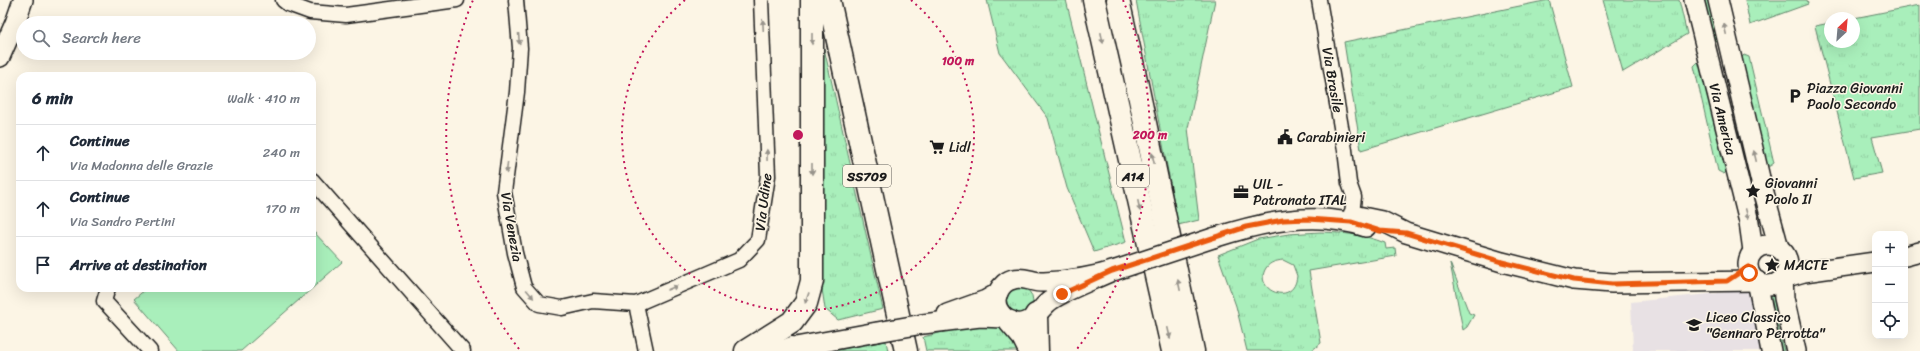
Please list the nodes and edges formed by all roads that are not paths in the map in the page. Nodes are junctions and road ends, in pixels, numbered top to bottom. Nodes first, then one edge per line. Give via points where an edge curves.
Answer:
1 (23, 0) edge
2 (283, 0) edge
3 (457, 0) edge
4 (516, 0) edge
5 (761, 0) edge
6 (812, 0) edge
7 (829, 0) edge
8 (1094, 0) edge
9 (1118, 0) edge
10 (1319, 0) edge
11 (1694, 0) edge
12 (1718, 0) edge
13 (17, 16) edge
14 (16, 20) edge
15 (1730, 48) junction
16 (1707, 53) junction
17 (0, 56) edge
18 (1760, 178) junction
19 (316, 185) edge
20 (1740, 186) junction
21 (1349, 216) junction
22 (1920, 252) edge
23 (1908, 255) edge
24 (1784, 262) junction
25 (1872, 262) edge
26 (1752, 266) junction
27 (1114, 271) junction
28 (1028, 280) junction
29 (107, 292) edge
30 (998, 293) junction
31 (636, 304) junction
32 (1038, 312) junction
33 (1007, 320) junction
34 (923, 324) junction
35 (785, 350) edge
36 (150, 351) edge
37 (463, 351) edge
38 (646, 351) edge
39 (746, 351) edge
40 (906, 351) edge
41 (1030, 351) edge
42 (1037, 351) edge
43 (1173, 351) edge
44 (1193, 351) edge
45 (1771, 351) edge
46 (1796, 351) edge

1 - 13 main road
2 - 3 street via 310,12 346,15
4 -> 31 street, Via Venezia via 520,48 504,192 524,287 538,304 562,308 593,301
31 -> 5 street, Via Udine via 739,260 758,240 768,176
6 -> 39 highway via 812,281 806,303 792,322
7 - 40 highway, SS709
8 -> 43 highway, A14
44 -> 9 highway, A14
10 - 21 street, Via Brasile via 1345,150
11 - 16 main road, Via America
15 -> 12 main road, Via America
14 - 17 main road
15 - 16 main road
18 -> 15 main road, Via America
16 - 20 main road, Via America
18 - 20 main road
18 - 24 main road, Via America
19 - 37 street
20 -> 26 main road, Via America via 1749,222
21 - 26 main road via 1382,221 1406,233 1502,262 1574,280 1612,284 1727,281
21 - 27 main road, bridge via 1283,220 1246,227
22 - 23 main road
24 - 25 main road via 1804,272
24 - 26 main road via 1768,244 1757,247
24 - 26 main road via 1774,284 1762,284
24 - 46 main road, Via America via 1784,298
26 - 45 main road, Via America
27 - 28 main road via 1042,282
27 - 32 main road via 1052,299
28 - 30 main road via 1007,281
28 - 32 main road via 1034,283 1041,295
29 - 36 street via 104,301
30 - 33 main road via 997,306
30 - 34 main road
31 - 38 street
32 - 33 main road via 1024,323
32 - 42 highway
33 - 34 main road via 980,317
33 - 41 highway via 1023,337
34 - 35 main road, bridge

